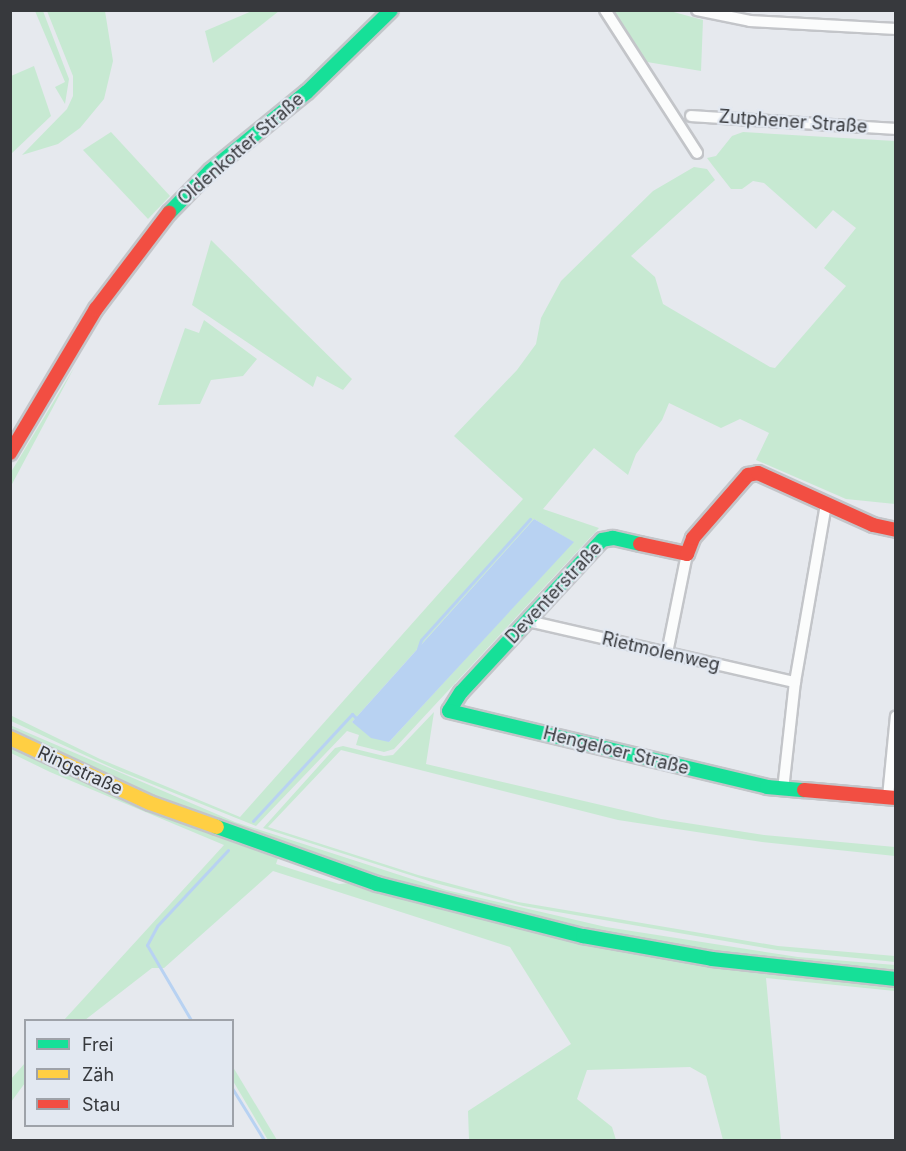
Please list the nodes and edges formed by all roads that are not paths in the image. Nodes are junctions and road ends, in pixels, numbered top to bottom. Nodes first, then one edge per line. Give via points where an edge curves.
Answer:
1 (392, 10) edge
2 (605, 10) edge
3 (697, 10) edge
4 (896, 29) edge
5 (691, 116) dead end
6 (896, 129) edge
7 (697, 153) dead end
8 (10, 453) edge
9 (826, 504) junction
10 (896, 530) edge
11 (687, 554) junction
12 (528, 621) junction
13 (667, 653) junction
14 (795, 682) junction
15 (449, 711) joint
16 (896, 716) edge
17 (10, 738) edge
18 (783, 790) junction
19 (892, 797) edge
20 (896, 979) edge

1 - 8 street, Oldenkotter Straße via 306,92 203,178 155,227 96,309
2 - 7 street
3 - 4 street via 750,21
5 - 6 street, Zutphener Straße
9 - 10 street via 873,525
9 - 11 street via 758,474 748,475 693,538
9 - 14 street
11 - 12 street, Deventerstraße via 613,538 602,540
11 - 13 street
12 - 13 street, Rietmolenweg
12 - 15 street, Deventerstraße via 461,692
13 - 14 street, Rietmolenweg
14 - 18 street
15 - 18 street, Hengeloer Straße
16 - 19 street
17 - 20 street, Ringstraße via 150,803 377,884 583,936 712,958
18 - 19 street, Hengeloer Straße

